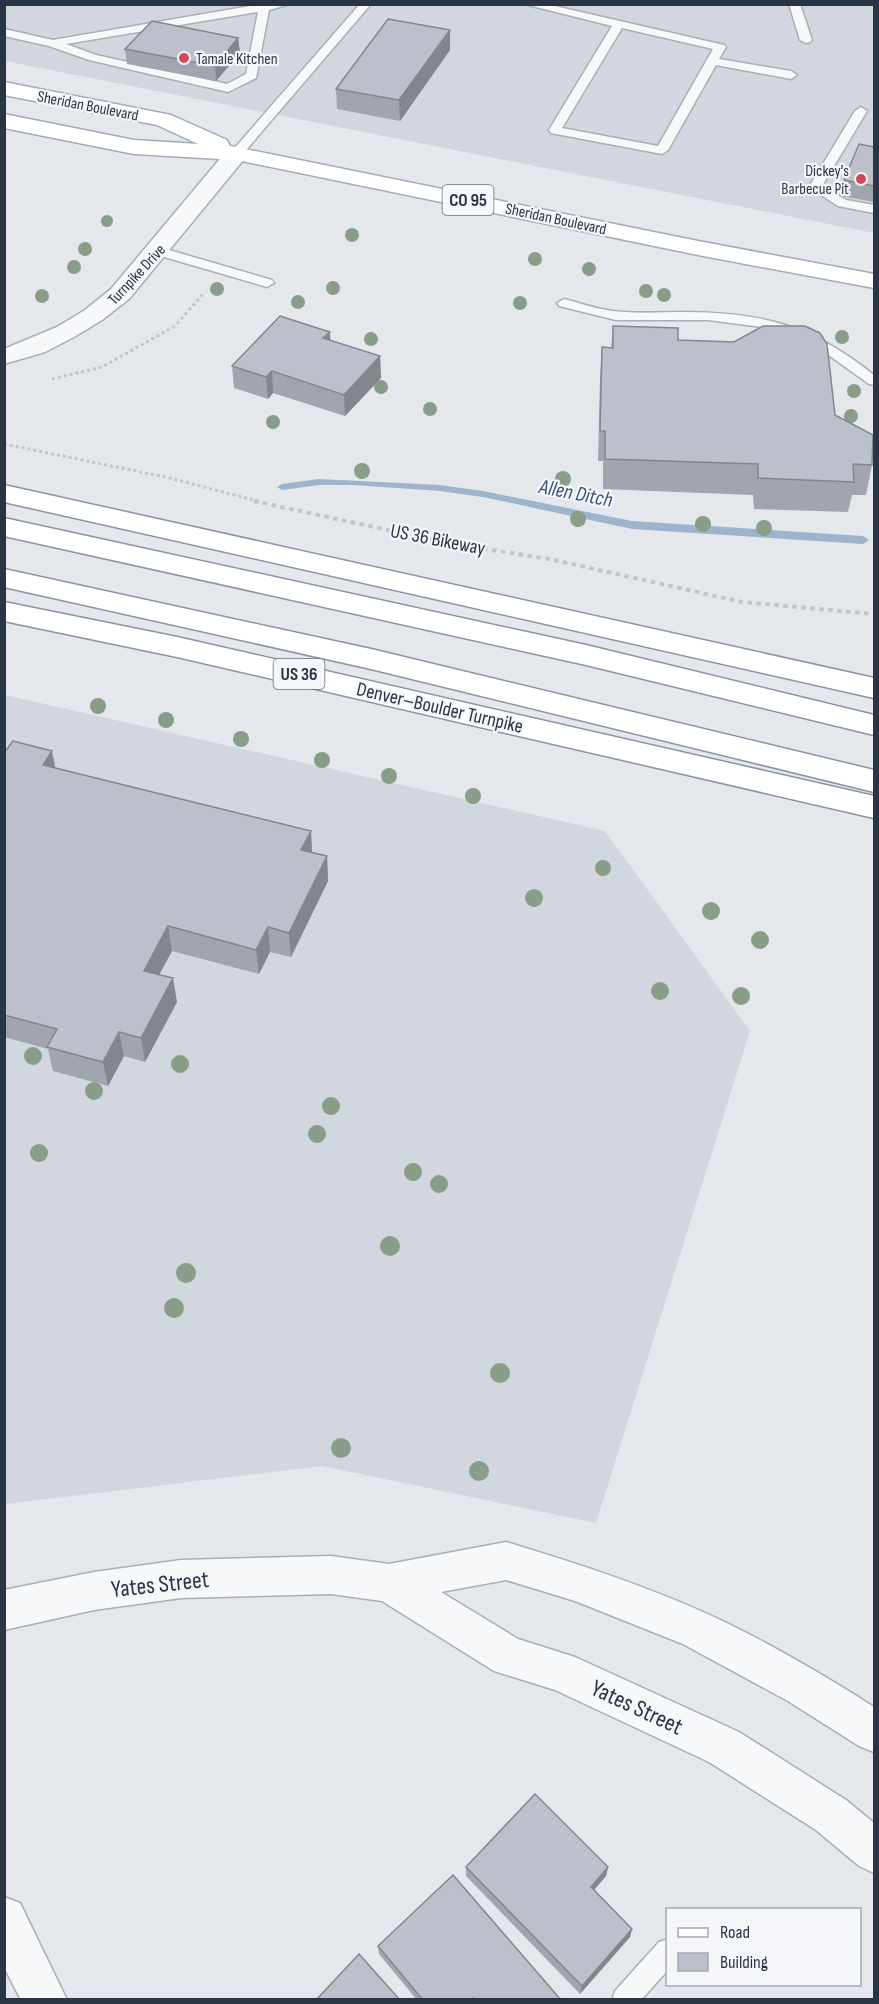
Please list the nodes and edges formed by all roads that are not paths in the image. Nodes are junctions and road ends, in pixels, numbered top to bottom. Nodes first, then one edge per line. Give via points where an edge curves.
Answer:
1 (285, 4) edge
2 (366, 4) edge
3 (529, 4) edge
4 (794, 4) edge
5 (264, 8) junction
6 (618, 25) junction
7 (4, 32) edge
8 (806, 40) dead end
9 (53, 43) junction
10 (600, 55) junction
11 (617, 58) dead end
12 (712, 61) junction
13 (791, 75) dead end
14 (586, 78) junction
15 (604, 81) dead end
16 (4, 88) edge
17 (572, 103) junction
18 (588, 106) dead end
19 (861, 111) dead end
20 (664, 119) dead end
21 (4, 121) edge
22 (678, 122) junction
23 (237, 153) junction
24 (874, 208) edge
25 (159, 250) junction
26 (874, 281) edge
27 (267, 283) dead end
28 (564, 303) dead end
29 (4, 357) edge
30 (874, 381) edge
31 (4, 493) edge
32 (4, 527) edge
33 (4, 578) edge
34 (4, 611) edge
35 (872, 687) edge
36 (874, 725) edge
37 (874, 781) edge
38 (874, 807) edge
39 (389, 1583) junction
40 (4, 1610) edge
41 (874, 1731) edge
42 (874, 1851) edge
43 (4, 1919) edge
44 (666, 1953) edge
45 (45, 2000) edge
46 (624, 2000) edge

1 - 5 lane
2 - 23 lane
3 - 6 lane
4 - 8 lane
5 - 9 lane
5 - 9 lane via 252,76 228,88 93,58
6 - 10 lane
6 - 12 lane via 720,47
7 - 9 lane
10 - 11 lane
10 - 14 lane
12 - 13 lane
12 - 22 lane via 699,73 685,97
14 - 15 lane
14 - 17 lane
16 - 23 main road, Sheridan Boulevard / CO 95 via 163,120
17 - 18 lane
17 - 22 lane via 555,130 662,150
19 - 24 lane via 815,187 842,203
20 - 22 lane
21 - 23 main road, Sheridan Boulevard / CO 95 via 134,147
23 - 25 street, Turnpike Drive
23 - 26 main road, Sheridan Boulevard / CO 95
25 - 27 lane
25 - 29 street, Turnpike Drive via 101,311 52,340
28 - 30 lane via 621,317 693,315 792,330
31 - 35 main road
32 - 36 main road via 541,645
33 - 37 main road via 382,662
34 - 38 main road, Denver–Boulder Turnpike / US 36 via 200,652
39 - 40 street, Yates Street via 331,1575 181,1579 94,1591
39 - 41 street, Yates Street via 506,1561 566,1579 697,1630 803,1686
39 - 42 street, Yates Street via 509,1657 560,1671 724,1747 831,1815
43 - 45 street
44 - 46 lane

